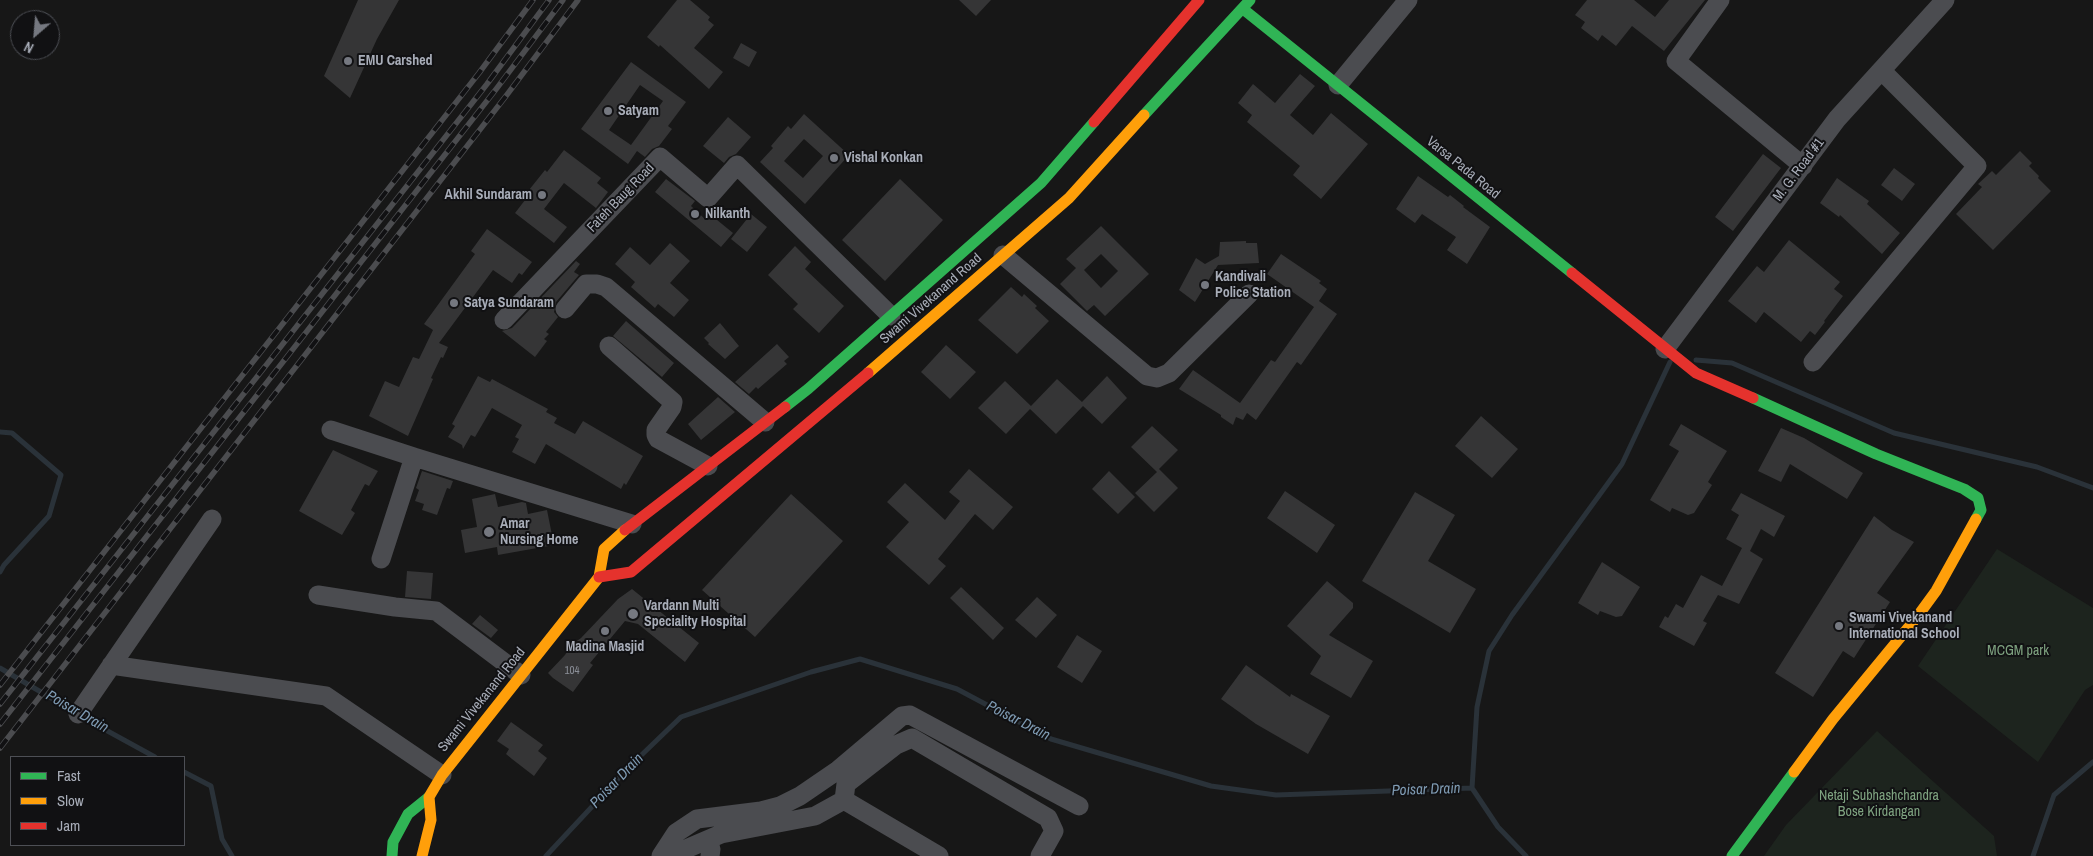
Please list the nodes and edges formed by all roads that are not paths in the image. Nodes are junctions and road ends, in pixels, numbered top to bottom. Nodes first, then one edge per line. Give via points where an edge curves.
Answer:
1 (1199, 0) edge
2 (1408, 0) edge
3 (1720, 0) edge
4 (1945, 0) edge
5 (1246, 4) edge
6 (1882, 71) junction
7 (1338, 85) junction
8 (1803, 166) junction
9 (1003, 256) junction
10 (1249, 294) dead end
11 (565, 309) dead end
12 (891, 316) junction
13 (504, 320) dead end
14 (609, 346) dead end
15 (1665, 349) junction
16 (1813, 362) dead end
17 (765, 422) junction
18 (331, 430) dead end
19 (414, 457) junction
20 (708, 466) junction
21 (212, 519) dead end
22 (632, 524) junction
23 (381, 559) dead end
24 (599, 577) junction
25 (318, 595) dead end
26 (111, 665) junction
27 (521, 676) junction
28 (78, 714) dead end
29 (442, 775) junction
30 (429, 797) junction
31 (844, 800) junction
32 (1079, 806) dead end
33 (707, 849) edge
34 (392, 856) edge
35 (422, 856) edge
36 (661, 856) edge
37 (681, 856) edge
38 (939, 856) edge
39 (1040, 856) edge
40 (1732, 856) edge

1 - 12 main road, Swami Vivekanand Road via 1041,183
2 - 7 street
3 - 8 street via 1676,61
4 - 6 street, M. G. Road #1
5 - 7 main road, Varsa Pada Road
5 - 9 main road, Swami Vivekanand Road via 1069,198
6 - 8 street, M. G. Road #1 via 1838,119
6 - 16 street via 1977,166
7 - 15 main road, Varsa Pada Road
8 - 15 street, M. G. Road #1
9 - 10 street via 1147,376 1157,378 1169,373
9 - 24 main road, Swami Vivekanand Road via 813,422 631,572
11 - 17 street via 586,284 606,287
12 - 13 street, Fateh Baug Road via 737,165 708,198 660,157
12 - 17 main road, Swami Vivekanand Road
14 - 20 street via 672,402 656,430 658,439
15 - 40 main road, Varsa Pada Road via 1696,373 1876,454 1964,489 1978,498 1981,510 1936,591 1834,719
17 - 20 main road, Swami Vivekanand Road
18 - 19 street
19 - 22 street
19 - 23 street
20 - 22 main road, Swami Vivekanand Road
21 - 26 street
22 - 24 main road, Swami Vivekanand Road via 604,549
24 - 27 main road, Swami Vivekanand Road
25 - 27 street via 436,611
26 - 28 street
26 - 29 street via 326,696
27 - 29 main road, Swami Vivekanand Road
29 - 30 main road, Swami Vivekanand Road
30 - 34 main road via 408,814 394,842
30 - 35 main road via 431,820
31 - 33 street via 815,816 721,834
31 - 38 street
31 - 39 street via 846,784 896,745 912,738 1048,818 1054,831
32 - 36 street via 910,715 902,716 838,770 800,796 762,811 697,819 676,833
33 - 37 street via 686,849

